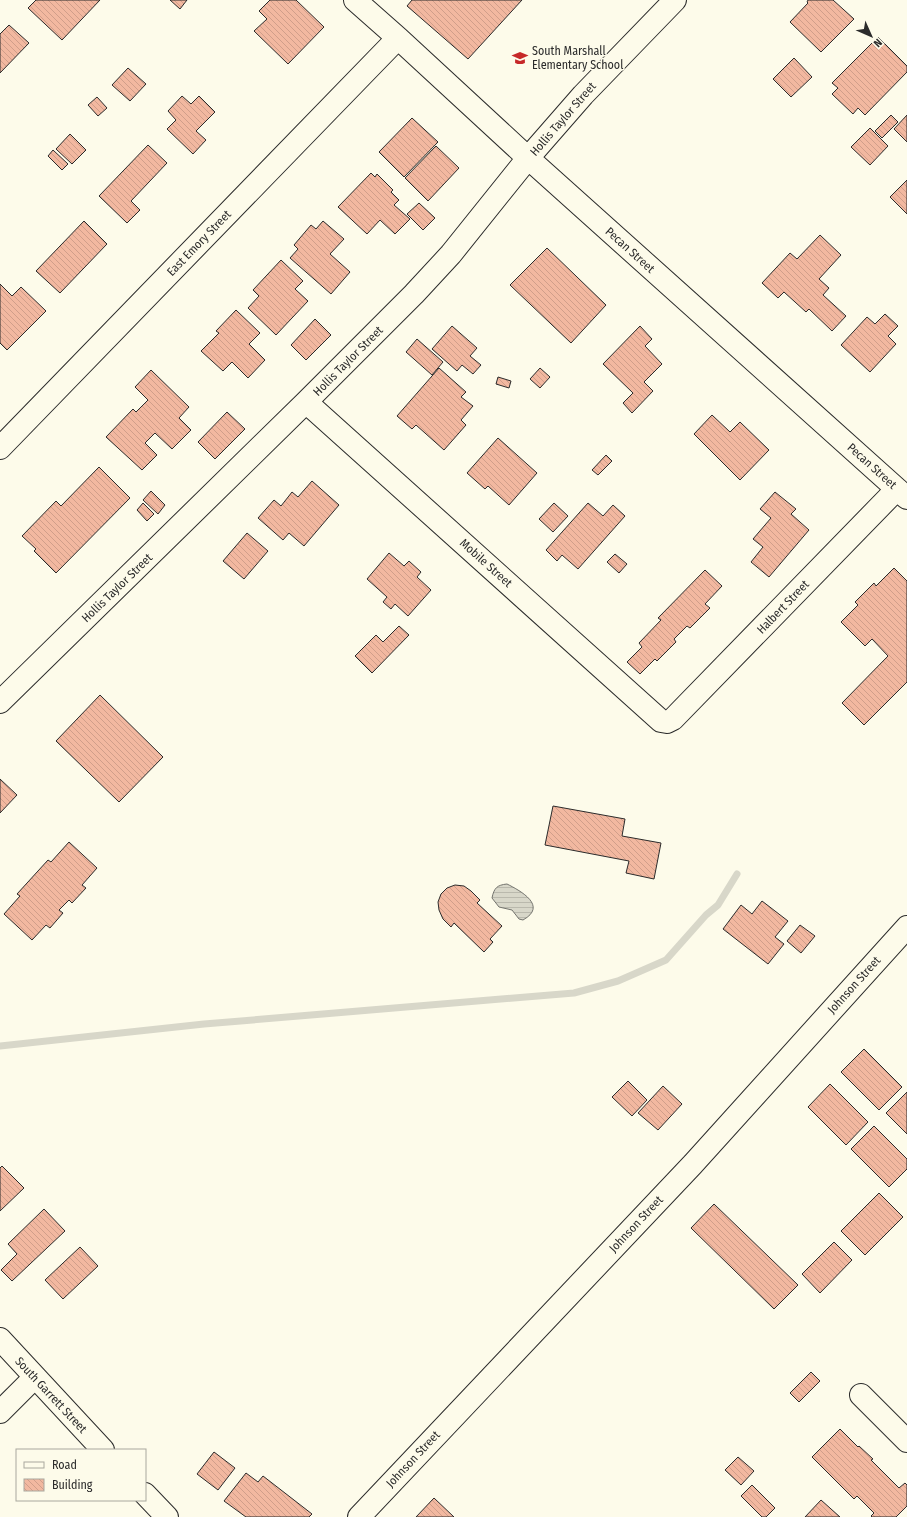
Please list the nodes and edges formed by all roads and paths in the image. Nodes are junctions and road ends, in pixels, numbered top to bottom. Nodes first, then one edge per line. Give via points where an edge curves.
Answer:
1 (355, 0) edge
2 (675, 0) edge
3 (398, 38) junction
4 (528, 158) junction
5 (306, 402) junction
6 (0, 448) edge
7 (902, 493) edge
8 (0, 702) edge
9 (667, 722) joint
10 (907, 927) edge
11 (0, 1339) edge
12 (34, 1378) junction
13 (861, 1395) dead end
14 (0, 1412) edge
15 (907, 1441) edge
16 (102, 1449) edge
17 (146, 1495) edge
18 (167, 1517) edge
19 (359, 1517) edge

1 - 3 street, Pecan Street
2 - 4 street, Hollis Taylor Street
3 - 4 street, Pecan Street
3 - 6 street, East Emory Street
4 - 5 street, Hollis Taylor Street via 451,254
4 - 7 street, Pecan Street
5 - 8 street, Hollis Taylor Street
5 - 9 street, Mobile Street via 661,720
7 - 9 street, Halbert Street via 674,720
10 - 19 street, Johnson Street via 693,1164
11 - 12 street, South Garrett Street
12 - 14 street
12 - 16 street, South Garrett Street
13 - 15 street
17 - 18 street

